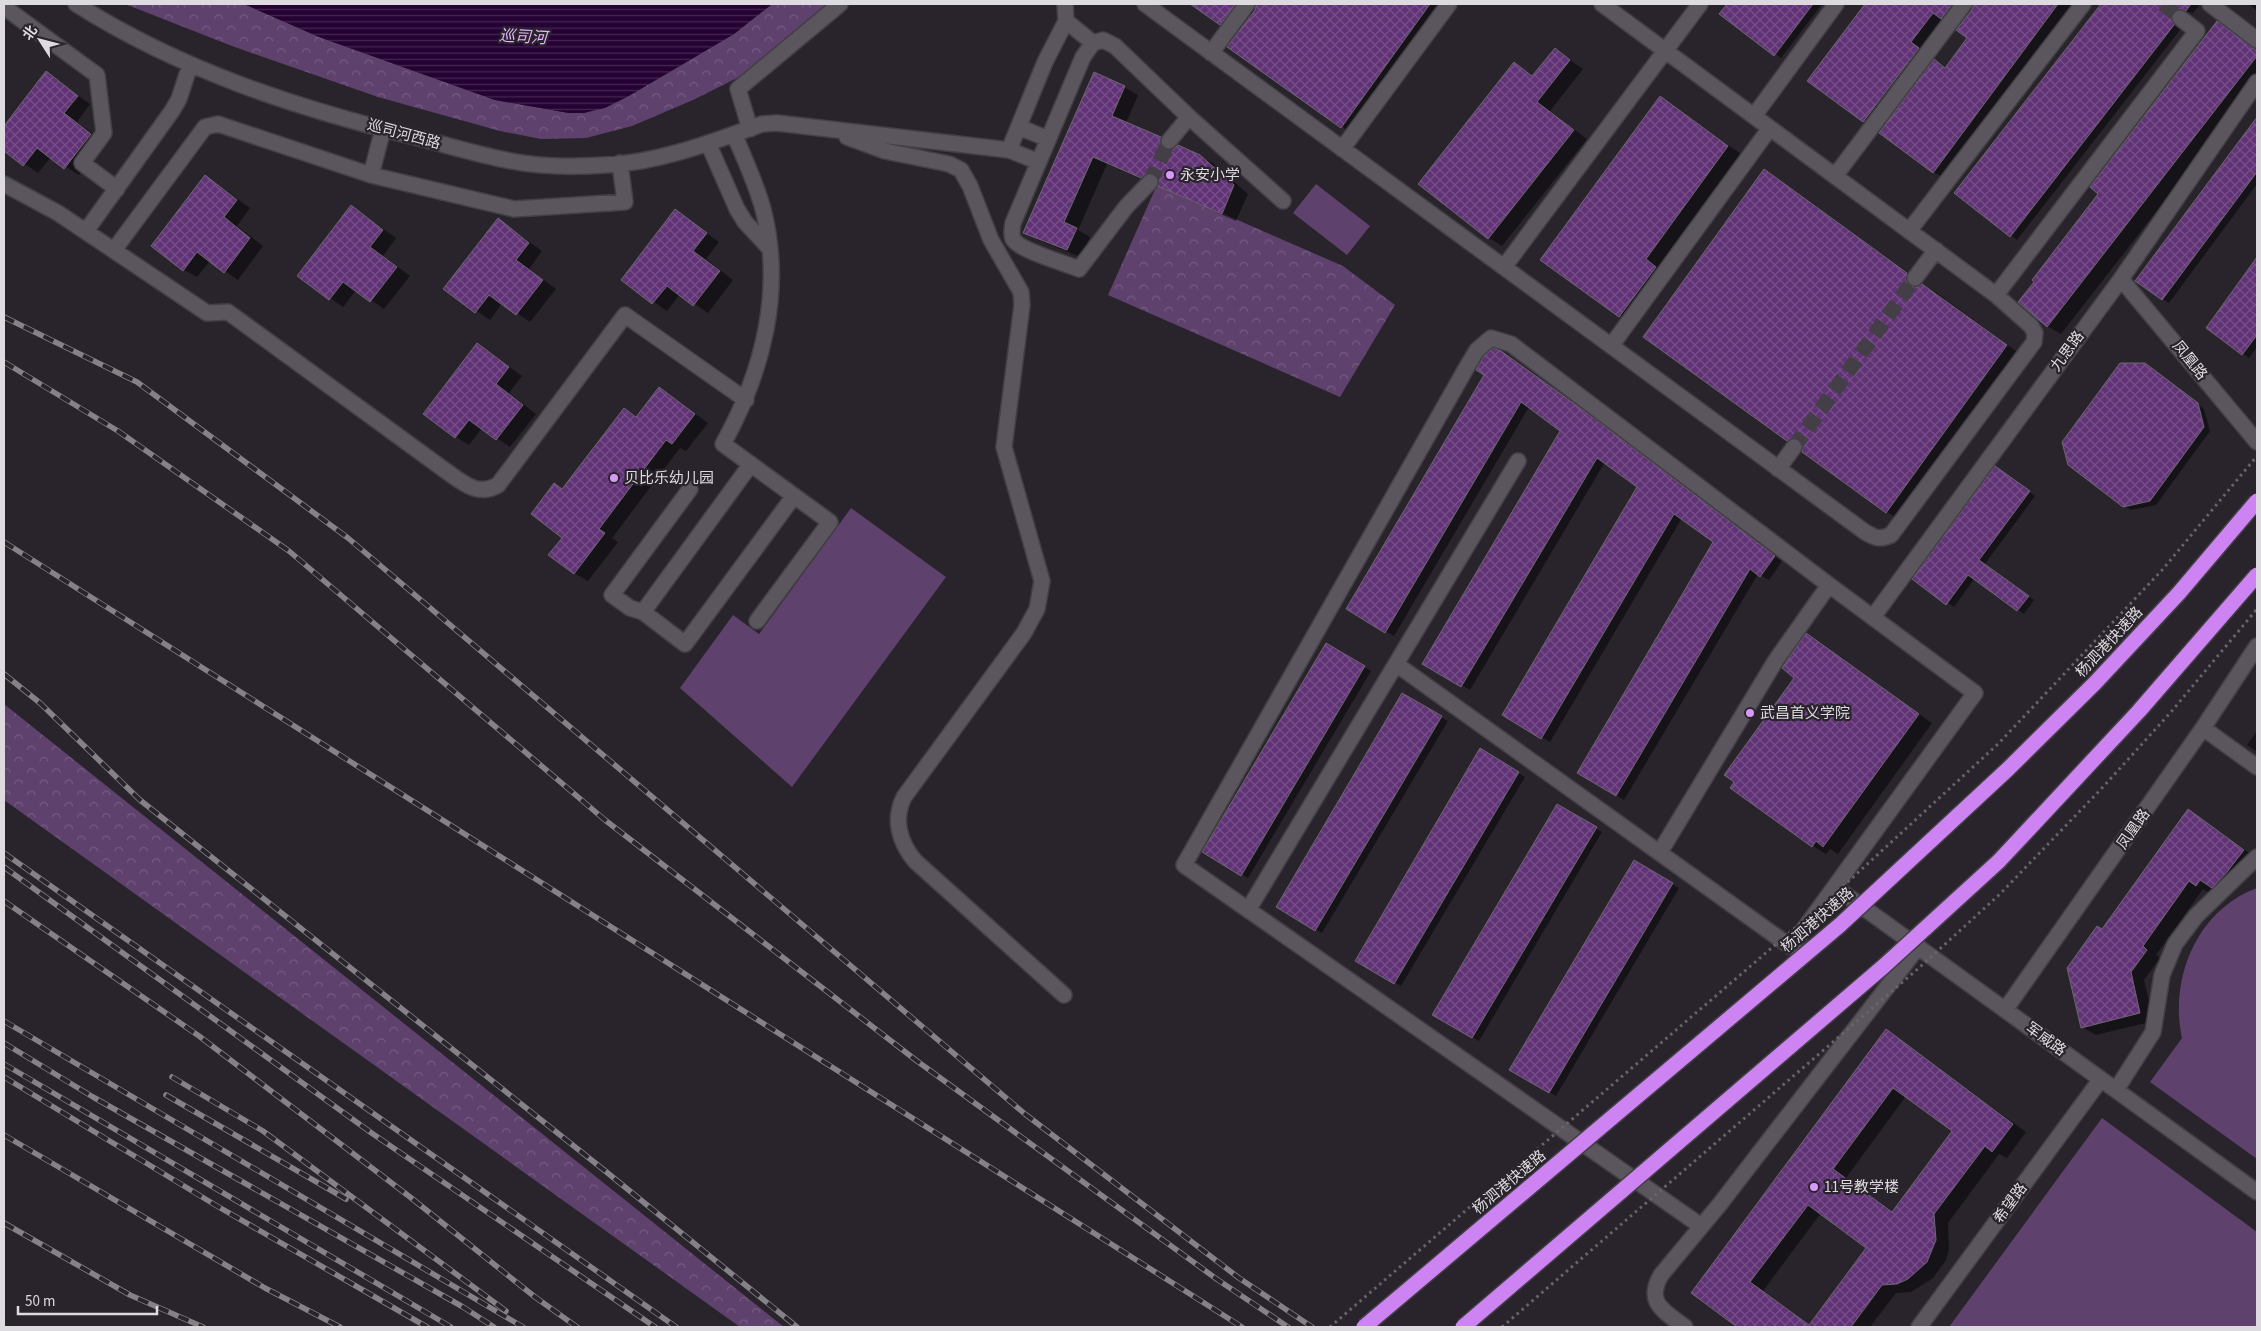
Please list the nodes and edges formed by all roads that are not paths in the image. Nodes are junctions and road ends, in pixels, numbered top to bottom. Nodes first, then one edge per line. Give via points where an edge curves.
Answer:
1 (76, 4) edge
2 (840, 4) edge
3 (1065, 4) edge
4 (1145, 4) edge
5 (1248, 4) edge
6 (1449, 4) edge
7 (1602, 4) edge
8 (1700, 4) edge
9 (1836, 4) edge
10 (1964, 4) edge
11 (2083, 4) edge
12 (2210, 4) edge
13 (6, 6) edge
14 (2180, 18) tunnel mouth
15 (1066, 21) junction
16 (2257, 40) edge
17 (1093, 43) junction
18 (1665, 50) junction
19 (1211, 53) junction
20 (190, 65) junction
21 (2257, 82) edge
22 (1754, 116) junction
23 (1189, 117) junction
24 (1018, 127) junction
25 (1770, 128) junction
26 (383, 129) junction
27 (750, 129) junction
28 (825, 129) junction
29 (734, 134) junction
30 (1048, 139) junction
31 (1169, 141) tunnel mouth
32 (708, 143) junction
33 (1342, 149) junction
34 (1010, 150) junction
35 (1039, 162) junction
36 (620, 163) junction
37 (371, 175) junction
38 (1835, 176) junction
39 (1150, 182) tunnel mouth
40 (4, 184) edge
41 (117, 189) junction
42 (1283, 201) dead end
43 (1909, 231) junction
44 (86, 232) junction
45 (769, 248) junction
46 (114, 250) junction
47 (1936, 250) junction
48 (1504, 268) junction
49 (1915, 278) tunnel mouth
50 (2121, 279) junction
51 (1996, 295) junction
52 (1611, 346) junction
53 (746, 400) junction
54 (2257, 442) edge
55 (1794, 446) tunnel mouth
56 (1518, 461) dead end
57 (751, 464) junction
58 (1778, 469) junction
59 (690, 489) dead end
60 (794, 496) junction
61 (2257, 501) edge
62 (2257, 575) edge
63 (1829, 585) junction
64 (643, 612) junction
65 (1872, 617) junction
66 (757, 621) dead end
67 (2257, 646) edge
68 (1396, 664) junction
69 (2203, 728) junction
70 (2257, 767) edge
71 (1660, 852) junction
72 (2257, 857) edge
73 (1835, 887) junction
74 (1248, 910) junction
75 (1918, 947) junction
76 (1064, 995) dead end
77 (2006, 1010) junction
78 (2101, 1079) junction
79 (2116, 1090) junction
80 (2257, 1192) edge
81 (1701, 1226) junction
82 (1364, 1327) edge
83 (1463, 1327) edge
84 (1685, 1327) edge
85 (1920, 1327) edge

1 - 20 street, 巡司河西路 via 144,44
2 - 27 street via 738,89
3 - 15 street
4 - 19 street
5 - 19 street
6 - 33 street
7 - 18 street
8 - 18 street
9 - 22 street
10 - 38 street
11 - 43 street
12 - 16 street
13 - 41 street via 97,75 104,133 82,163
14 - 51 street via 2197,30
15 - 17 street
15 - 24 street
17 - 23 street via 1103,40 1115,46
17 - 30 street via 1083,57
18 - 22 street
18 - 48 street
19 - 33 street
20 - 26 street, 巡司河西路 via 264,94
20 - 41 street via 175,105
21 - 50 street, 九思路
22 - 25 street
23 - 31 street
23 - 42 street
24 - 30 street
24 - 34 street
25 - 38 street
25 - 52 street
26 - 36 street, 巡司河西路 via 512,162 561,166
26 - 37 street
27 - 28 street, 巡司河西路 via 777,123
27 - 29 street, 巡司河西路
28 - 34 street
28 - 76 street via 885,151 949,164 961,170 991,240 1021,292 1004,447 1040,568 1042,592 1033,619 1024,633 904,796 899,806 898,826 915,861
29 - 32 street, 巡司河西路
29 - 45 street via 763,209
30 - 35 street
32 - 36 street, 巡司河西路
32 - 45 street via 737,209
33 - 48 street
34 - 35 street
35 - 39 street via 1013,223 1012,236 1026,248 1079,269 1126,207
36 - 37 street via 625,202 534,210 480,203
37 - 46 street via 218,124 204,126
38 - 43 street
40 - 44 street
41 - 44 street
43 - 47 street
44 - 46 street
45 - 53 street via 770,310
46 - 53 street via 207,313 228,312 446,471 478,490 498,485 624,315
47 - 49 street
47 - 51 street
48 - 52 street
50 - 54 street, 凤凰路
50 - 65 street, 九思路
51 - 58 street via 2031,326 2036,338 1891,535 1876,538 1865,532
52 - 58 street
53 - 57 street via 723,444
55 - 58 street
56 - 68 street
57 - 60 street
57 - 64 street
59 - 64 street via 612,595 630,608
60 - 64 street via 685,644
60 - 66 street via 830,522
61 - 82 highway, 杨泗港快速路, bridge via 2179,593 2096,683 1840,925
62 - 83 highway, bridge via 2145,704 2000,860 1884,966
63 - 65 street
63 - 71 street via 1776,660
63 - 74 street via 1512,344 1492,338 1485,341 1468,365 1184,865
65 - 73 street via 1975,692
67 - 69 street, 凤凰路
68 - 71 street
68 - 74 street
69 - 70 street
69 - 77 street, 凤凰路
71 - 73 street via 1791,947
72 - 79 street via 2196,916 2175,944 2162,976 2153,1032
73 - 75 street, 军威路
74 - 81 street
75 - 77 street, 军威路
75 - 81 street
77 - 78 street, 军威路
78 - 79 street, 军威路
78 - 85 street, 希望路
79 - 80 street, 军威路
81 - 84 street via 1654,1287 1654,1296 1663,1310

